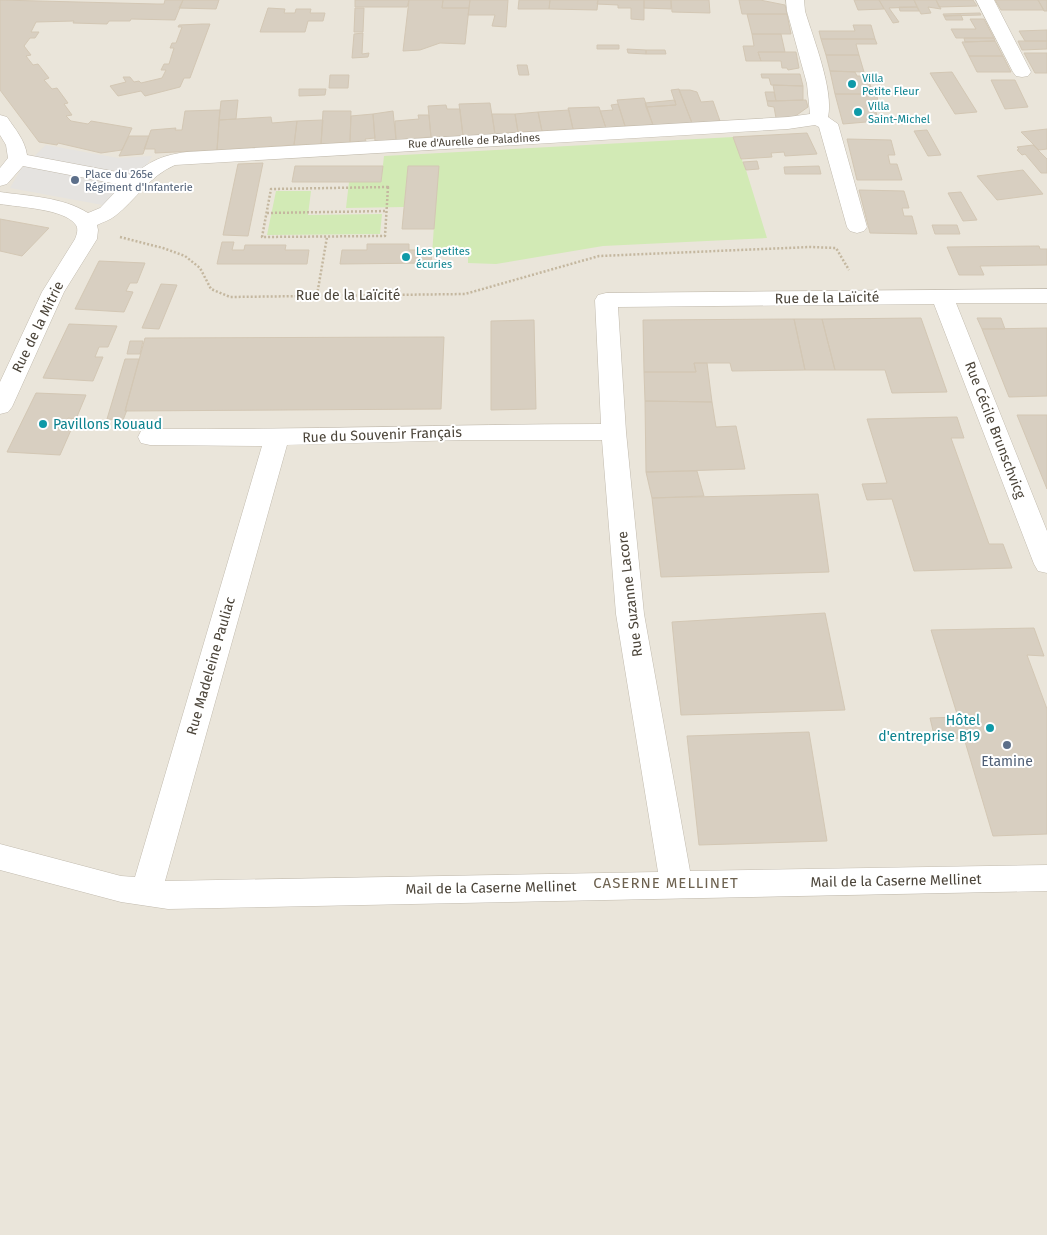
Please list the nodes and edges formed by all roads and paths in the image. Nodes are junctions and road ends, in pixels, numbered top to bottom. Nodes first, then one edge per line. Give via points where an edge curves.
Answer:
1 (795, 0) edge
2 (985, 0) edge
3 (1022, 72) dead end
4 (818, 119) junction
5 (0, 121) edge
6 (18, 159) junction
7 (0, 180) edge
8 (137, 182) junction
9 (0, 198) edge
10 (387, 210) junction
11 (267, 214) junction
12 (86, 222) junction
13 (857, 227) dead end
14 (327, 237) junction
15 (83, 246) junction
16 (849, 273) dead end
17 (317, 295) junction
18 (1047, 296) edge
19 (942, 297) junction
20 (606, 300) joint
21 (0, 407) edge
22 (614, 432) junction
23 (150, 437) dead end
24 (276, 438) junction
25 (1047, 564) edge
26 (0, 857) edge
27 (1047, 878) edge
28 (676, 885) junction
29 (146, 893) junction

1 - 4 street via 818,88 822,114
2 - 3 street
4 - 8 street, Rue d'Aurelle de Paladines via 187,158 159,165
4 - 13 street via 828,124
5 - 6 street via 16,145
6 - 7 street
6 - 8 street
8 - 12 street via 107,212
9 - 12 street via 64,210 79,215
10 - 11 path
10 - 11 path via 388,187 271,189
10 - 14 path via 385,236
11 - 14 path via 262,237
12 - 15 street, Rue de la Mitrie via 88,230
14 - 17 path
15 - 17 path, Rue de la Laïcité via 100,247 110,235 169,250 193,260 211,289 230,296
15 - 21 street, Rue de la Mitrie via 53,292
16 - 17 path, Rue de la Laïcité via 836,248 810,247 599,256 466,294
18 - 19 street, Rue de la Laïcité
19 - 20 street, Rue de la Laïcité
19 - 25 street, Rue Cécile Brunschvicg
20 - 22 street, Rue Suzanne Lacore
22 - 24 street, Rue du Souvenir Français via 461,432
22 - 28 street, Rue Suzanne Lacore via 630,614
23 - 24 street, Rue du Souvenir Français
24 - 29 street, Rue Madeleine Pauliac
26 - 29 street, Mail de la Caserne Mellinet
27 - 28 street, Mail de la Caserne Mellinet
28 - 29 street, Mail de la Caserne Mellinet

